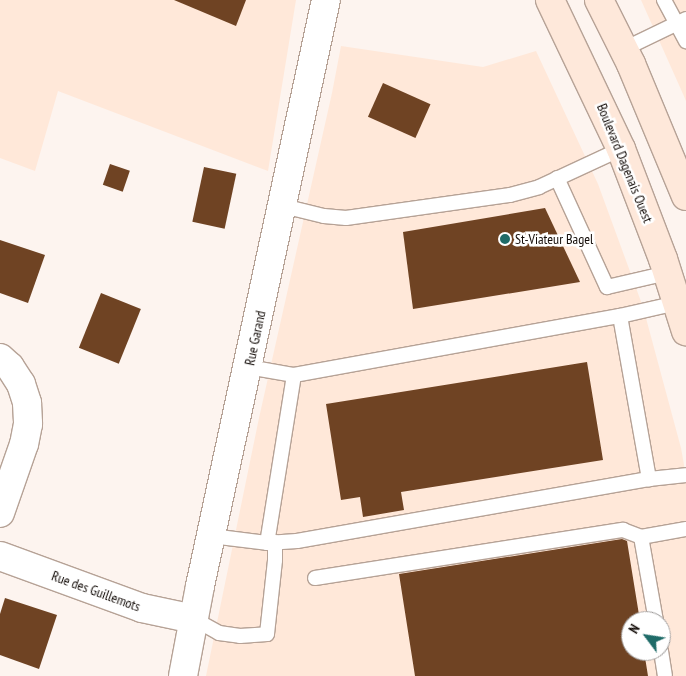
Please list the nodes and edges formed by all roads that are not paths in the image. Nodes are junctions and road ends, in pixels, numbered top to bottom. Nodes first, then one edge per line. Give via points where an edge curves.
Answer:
1 (326, 0) edge
2 (550, 0) edge
3 (599, 0) edge
4 (664, 0) edge
5 (681, 21) edge
6 (686, 40) edge
7 (624, 49) junction
8 (621, 150) junction
9 (558, 178) junction
10 (686, 196) edge
11 (283, 206) junction
12 (668, 273) junction
13 (677, 302) junction
14 (620, 316) junction
15 (686, 332) edge
16 (0, 358) edge
17 (248, 367) junction
18 (294, 375) junction
19 (686, 475) edge
20 (649, 479) junction
21 (0, 512) edge
22 (686, 529) edge
23 (211, 536) junction
24 (641, 537) junction
25 (271, 543) junction
26 (0, 556) edge
27 (315, 578) dead end
28 (654, 611) edge
29 (194, 619) junction
30 (663, 661) edge
31 (183, 676) edge
32 (665, 676) edge

1 - 11 street, Rue Garand
2 - 8 main road, Boulevard Dagenais Ouest
3 - 7 main road
4 - 5 lane
5 - 6 lane
5 - 7 lane
7 - 10 main road
8 - 9 lane
8 - 12 main road, Boulevard Dagenais Ouest
9 - 11 lane via 518,193 346,218
9 - 12 lane via 607,287
11 - 17 street, Rue Garand
12 - 13 main road, Boulevard Dagenais Ouest
13 - 14 lane
13 - 15 main road, Boulevard Dagenais Ouest
14 - 18 lane
14 - 20 lane
16 - 21 street via 21,384 27,403 28,424
17 - 18 lane
17 - 23 street, Rue Garand
18 - 25 lane
19 - 20 lane
20 - 25 lane
22 - 24 lane
23 - 25 lane
23 - 29 street, Rue Garand
24 - 27 lane via 622,530
24 - 28 lane
25 - 29 lane via 275,560 267,634 219,634
26 - 29 street, Rue des Guillemots via 142,608
29 - 31 street, Rue Garand
30 - 32 lane

